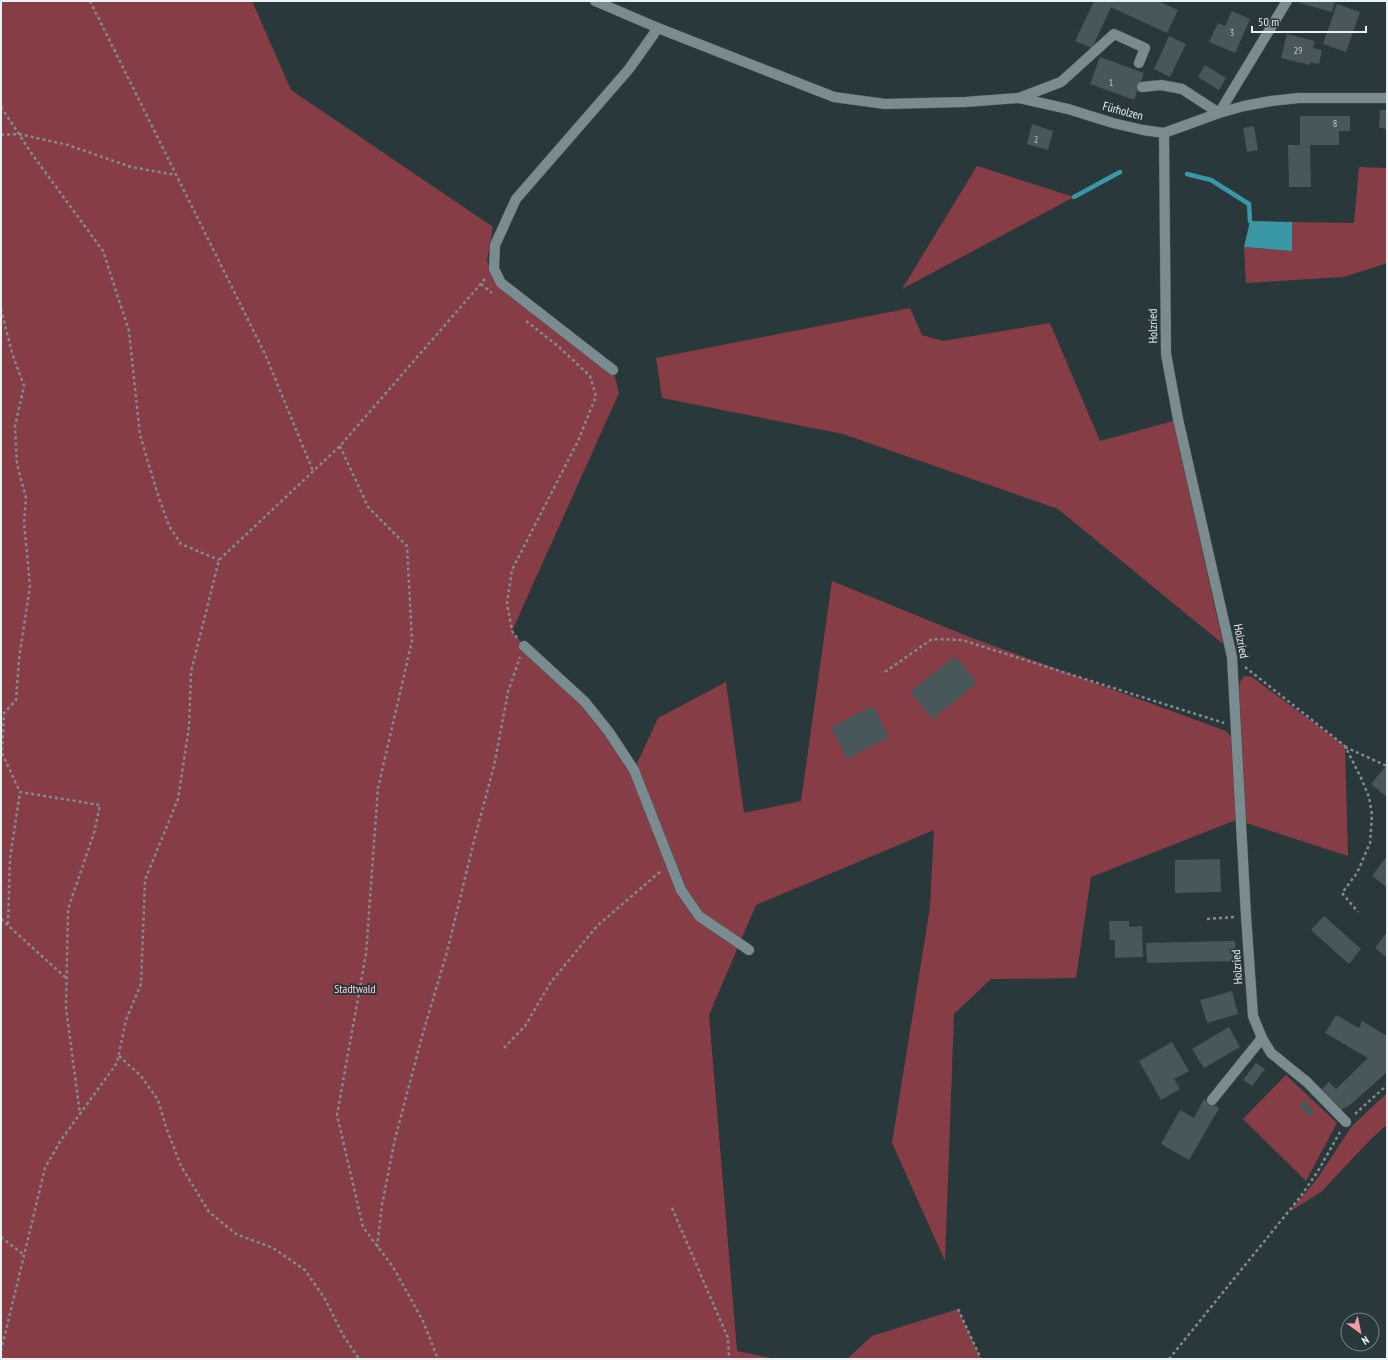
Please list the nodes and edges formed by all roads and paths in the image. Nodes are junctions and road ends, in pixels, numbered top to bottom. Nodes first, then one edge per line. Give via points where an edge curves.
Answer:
1 (90, 1) edge
2 (595, 1) edge
3 (1287, 1) edge
4 (658, 28) junction
5 (1139, 63) dead end
6 (1142, 87) dead end
7 (1019, 98) junction
8 (1387, 98) edge
9 (1, 107) edge
10 (1219, 113) junction
11 (1164, 133) junction
12 (19, 134) junction
13 (1, 135) edge
14 (177, 175) junction
15 (494, 269) junction
16 (481, 284) junction
17 (493, 294) dead end
18 (1, 309) edge
19 (523, 318) dead end
20 (613, 370) dead end
21 (340, 446) junction
22 (313, 471) junction
23 (219, 560) junction
24 (524, 646) junction
25 (1232, 657) junction
26 (885, 672) dead end
27 (1236, 726) junction
28 (1345, 746) junction
29 (1387, 766) edge
30 (20, 792) junction
31 (671, 863) junction
32 (1358, 912) dead end
33 (1246, 916) junction
34 (1, 919) edge
35 (1207, 919) dead end
36 (8, 924) junction
37 (749, 950) dead end
38 (66, 978) junction
39 (1262, 1038) junction
40 (504, 1048) dead end
41 (119, 1056) junction
42 (1387, 1085) edge
43 (1212, 1100) dead end
44 (80, 1115) junction
45 (1346, 1122) junction
46 (672, 1208) dead end
47 (1, 1237) edge
48 (377, 1247) junction
49 (24, 1255) junction
50 (958, 1309) dead end
51 (1, 1352) edge
52 (359, 1359) edge
53 (438, 1359) edge
54 (729, 1359) edge
55 (982, 1359) edge
56 (1169, 1359) edge

1 - 14 path
2 - 4 street
3 - 10 street
4 - 7 street via 834,97 884,104
4 - 15 street via 629,69 516,199 495,244
5 - 7 street via 1145,48 1114,34 1061,82
6 - 10 street via 1161,85 1182,89
7 - 11 street, Fürholzen via 1113,123
8 - 10 street, Fürholzen via 1300,98 1244,106
9 - 12 path
10 - 11 street, Fürholzen
11 - 25 street, Holzried via 1167,360
12 - 13 path
12 - 14 path via 68,145 132,167
12 - 23 path via 103,252 129,331 140,435 169,526 181,544
14 - 22 path via 265,354
15 - 16 path
15 - 20 street via 501,283
16 - 17 path
16 - 21 path
18 - 30 path via 12,354 24,386 15,426 17,464 26,498 24,522 30,586 19,659 16,700 4,713 2,753
19 - 24 path via 590,376 596,396 578,441 512,570 507,603 512,631
21 - 22 path
21 - 48 path via 368,507 406,546 412,641 378,788 366,954 337,1115 362,1227
22 - 23 path
23 - 41 path via 191,672 189,728 178,799 145,880 141,984 126,1020
24 - 31 street via 585,702 610,732 634,770
24 - 48 path via 508,692 494,766 447,952 395,1139
25 - 27 street, Holzried
25 - 28 path
26 - 27 path via 932,639 962,640
27 - 33 street, Holzried
28 - 29 path
28 - 32 path via 1366,792 1372,815 1370,843 1357,873 1342,893
30 - 36 path via 10,859
30 - 38 path via 100,805 94,833 68,909
31 - 37 street via 681,890 699,916
31 - 40 path via 597,926 551,982 525,1026
33 - 35 path
33 - 39 street, Holzried via 1253,1016
34 - 36 path
36 - 38 path
38 - 44 path via 66,1008
39 - 43 street
39 - 45 street, Holzried via 1271,1053 1307,1082
41 - 44 path via 117,1063
41 - 52 path via 141,1076 158,1100 181,1166 209,1212 236,1234 273,1248 305,1270 325,1299 343,1335
42 - 45 path
44 - 49 path via 61,1140 45,1168
45 - 56 path via 1318,1171 1297,1201
46 - 54 path via 728,1338
47 - 49 path
48 - 53 path via 393,1267 423,1320
49 - 51 path
50 - 55 path

